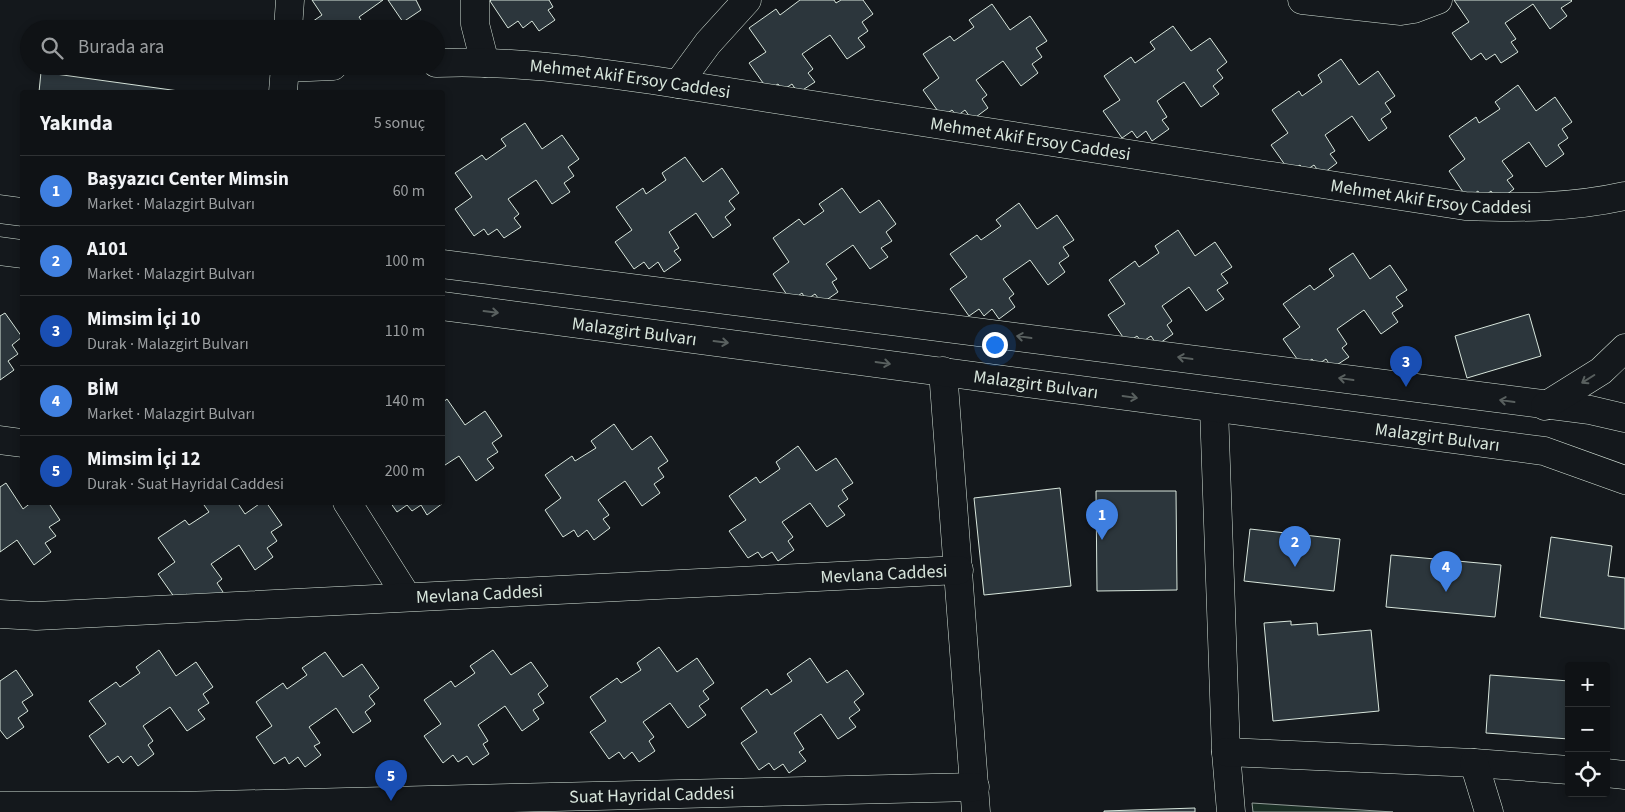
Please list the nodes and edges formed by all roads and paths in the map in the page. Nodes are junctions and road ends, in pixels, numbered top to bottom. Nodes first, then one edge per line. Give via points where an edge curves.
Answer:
1 (290, 0) edge
2 (476, 0) edge
3 (747, 0) edge
4 (1302, 0) edge
5 (1438, 0) edge
6 (289, 20) edge
7 (445, 63) edge
8 (485, 63) junction
9 (678, 84) junction
10 (1625, 196) edge
11 (0, 209) edge
12 (20, 212) edge
13 (0, 251) edge
14 (20, 254) edge
15 (445, 264) edge
16 (445, 306) edge
17 (1625, 348) edge
18 (943, 371) junction
19 (1545, 406) junction
20 (1214, 408) junction
21 (1625, 418) edge
22 (0, 440) edge
23 (20, 443) edge
24 (1625, 480) edge
25 (349, 505) edge
26 (958, 570) junction
27 (407, 597) junction
28 (0, 614) edge
29 (1226, 752) junction
30 (1474, 763) junction
31 (1565, 770) edge
32 (1610, 773) edge
33 (1625, 775) edge
34 (975, 799) edge
35 (0, 806) edge
36 (339, 807) edge
37 (177, 809) edge
38 (1231, 812) edge
39 (1489, 812) edge

1 - 6 main road
2 - 8 main road via 475,24
3 - 9 main road via 708,43
4 - 5 main road via 1400,11
7 - 8 main road, Mehmet Akif Ersoy Caddesi
8 - 9 main road, Mehmet Akif Ersoy Caddesi via 582,70
9 - 10 main road, Mehmet Akif Ersoy Caddesi via 1465,206 1554,206 1595,203
11 - 12 main road
13 - 14 main road
19 -> 15 main road
16 -> 18 main road, Malazgirt Bulvarı
17 -> 19 main road via 1601,371
18 -> 20 main road, Malazgirt Bulvarı
18 - 26 main road
19 - 21 main road via 1590,410
20 - 24 main road, Malazgirt Bulvarı via 1544,451
20 - 29 main road
22 - 23 main road
25 - 27 main road
26 - 27 main road, Mevlana Caddesi
26 - 34 main road
27 - 28 main road, Mevlana Caddesi via 36,616
29 - 30 main road
29 - 38 main road
30 - 31 main road
30 - 39 main road
32 - 33 main road
34 - 36 main road, Suat Hayridal Caddesi
35 - 37 main road, Suat Hayridal Caddesi
36 - 37 main road, Suat Hayridal Caddesi

